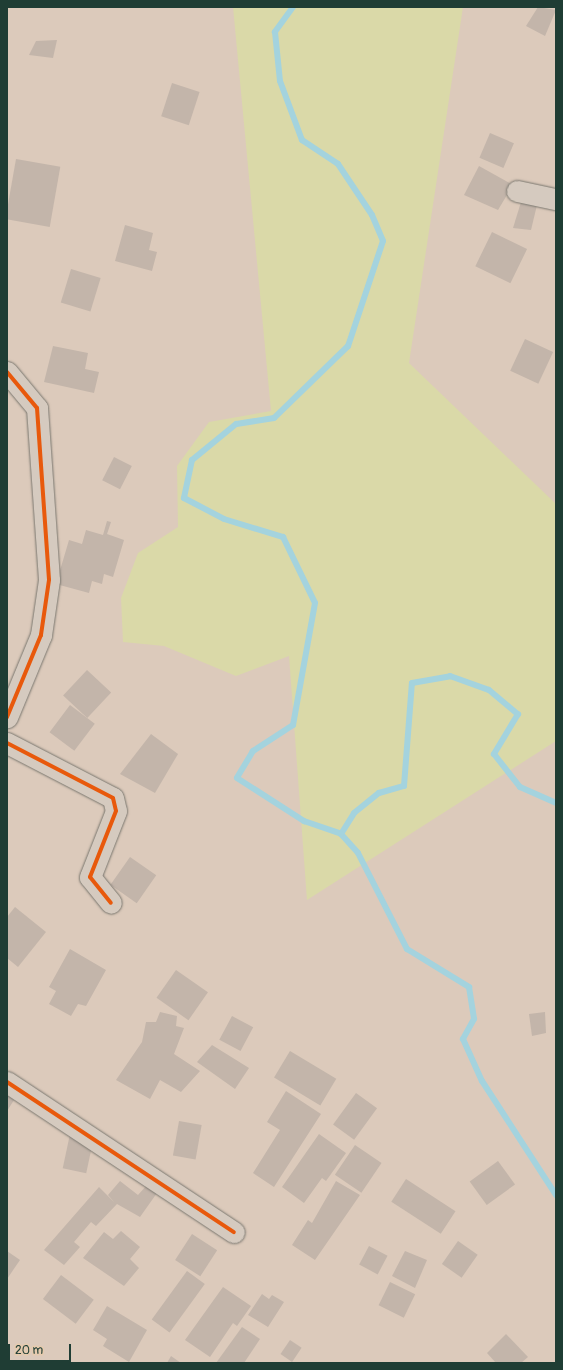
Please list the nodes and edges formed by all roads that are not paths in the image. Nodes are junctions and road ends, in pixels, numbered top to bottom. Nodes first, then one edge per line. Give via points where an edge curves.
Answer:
1 (517, 191) dead end
2 (556, 199) edge
3 (7, 372) edge
4 (7, 717) edge
5 (7, 743) edge
6 (111, 903) dead end
7 (7, 1082) edge
8 (234, 1232) dead end

1 - 2 street
3 - 4 street via 37,408 49,580 41,635
5 - 6 street via 113,798 116,811 90,877
7 - 8 street

